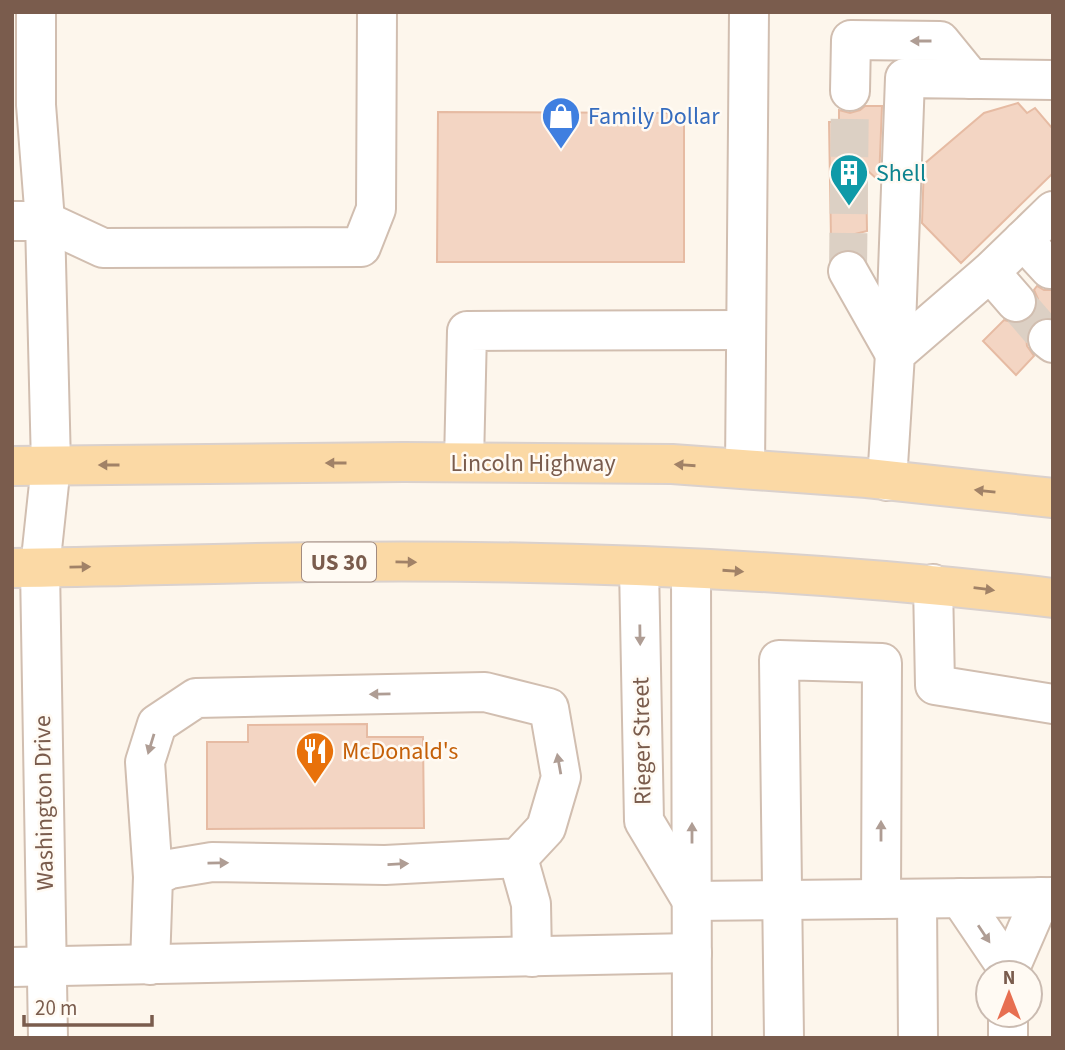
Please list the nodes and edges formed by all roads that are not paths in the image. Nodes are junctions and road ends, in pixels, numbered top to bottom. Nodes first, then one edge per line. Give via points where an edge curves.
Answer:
1 (36, 12) edge
2 (377, 12) edge
3 (749, 12) edge
4 (971, 79) junction
5 (1053, 80) edge
6 (850, 91) tunnel mouth
7 (1053, 211) edge
8 (29, 221) edge
9 (1023, 240) junction
10 (1050, 269) dead end
11 (848, 271) tunnel mouth
12 (990, 272) junction
13 (1016, 302) tunnel mouth
14 (746, 330) junction
15 (895, 354) junction
16 (464, 462) junction
17 (51, 465) junction
18 (12, 466) edge
19 (745, 469) junction
20 (887, 481) junction
21 (1051, 492) edge
22 (639, 567) junction
23 (26, 568) edge
24 (691, 569) junction
25 (933, 584) junction
26 (1053, 598) edge
27 (1053, 704) edge
28 (518, 858) junction
29 (153, 877) junction
30 (1047, 897) edge
31 (960, 898) junction
32 (781, 900) junction
33 (899, 900) junction
34 (692, 901) junction
35 (692, 953) junction
36 (532, 957) junction
37 (1000, 959) edge
38 (1014, 959) edge
39 (150, 965) junction
40 (29, 967) edge
41 (48, 1038) edge
42 (692, 1038) edge
43 (784, 1038) edge
44 (918, 1038) edge

1 - 8 street, Washington Drive
2 - 8 street via 376,209 360,247 103,248
3 - 14 street
4 - 5 street
4 -> 6 street via 940,41 850,40
4 - 15 street via 905,78
7 - 9 street
8 - 17 street, Washington Drive
9 - 10 street
9 - 12 street
11 - 15 street
12 - 13 street
12 - 15 street
14 - 16 street via 467,331
14 - 19 street
15 - 20 street
16 -> 17 main road, Lincoln Highway
19 -> 16 main road, Lincoln Highway
17 - 18 main road, Lincoln Highway
17 - 23 street, Washington Drive
19 - 20 main road, Lincoln Highway
21 -> 20 main road, Lincoln Highway
23 -> 22 main road, US 30 via 320,562
22 - 24 main road, US 30
22 -> 34 street, Rieger Street via 644,821
23 - 40 street, Washington Drive
24 -> 25 main road, US 30
34 -> 24 street, Rieger Street
25 -> 26 main road, US 30
25 - 27 street via 935,685
29 -> 28 street via 170,869 212,862 385,865
28 -> 29 street via 546,828 561,777 549,708 485,692 196,698 157,724 145,762
28 - 36 street via 531,904
29 - 39 street
30 - 31 street
30 - 38 street
31 - 33 street
31 -> 37 street
32 - 33 street
33 -> 32 street via 882,663 779,660
32 - 34 street
32 - 43 street
33 - 44 street
34 - 35 street, Rieger Street
35 - 36 street
35 - 42 street, Rieger Street
36 - 39 street
39 - 40 street
40 - 41 street, Washington Drive

